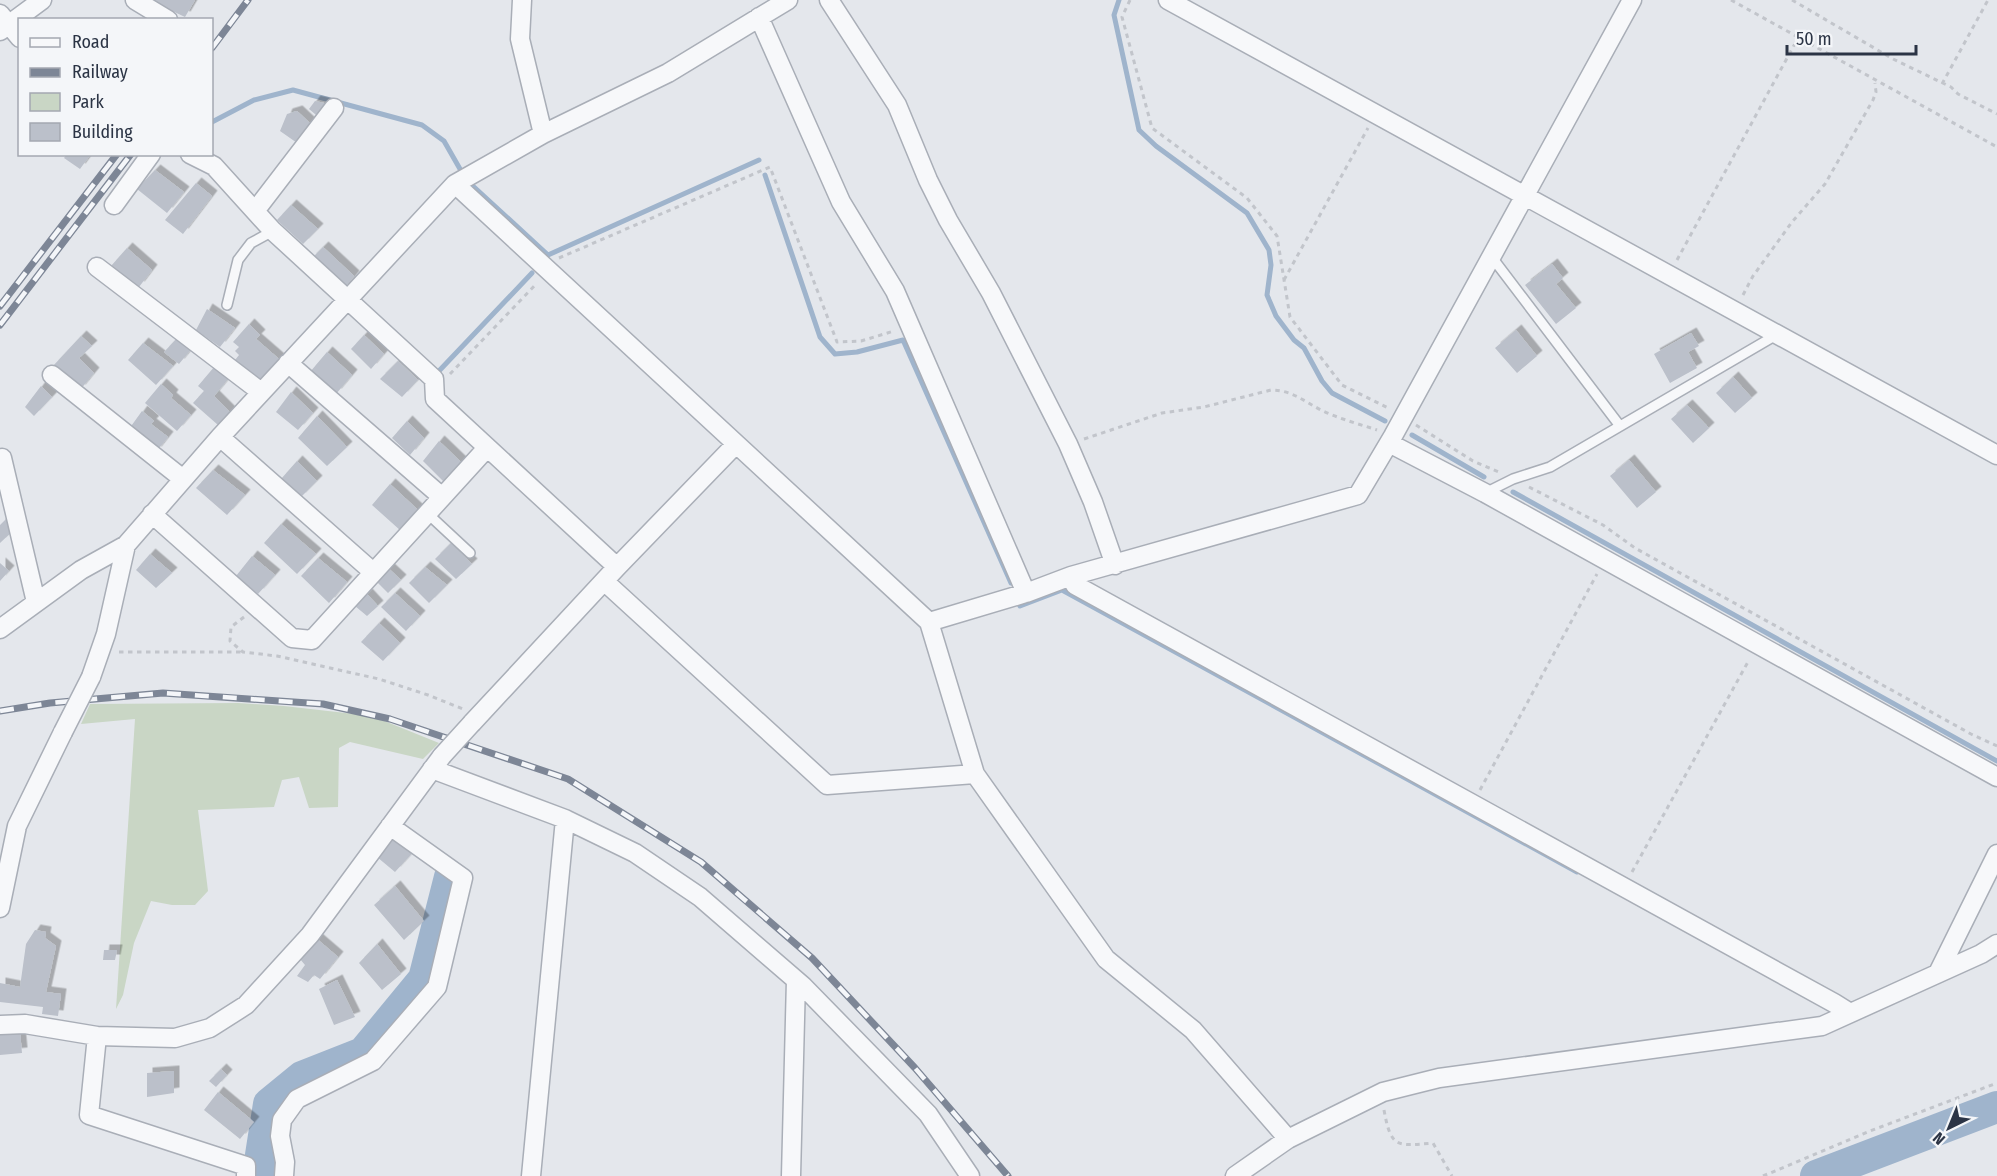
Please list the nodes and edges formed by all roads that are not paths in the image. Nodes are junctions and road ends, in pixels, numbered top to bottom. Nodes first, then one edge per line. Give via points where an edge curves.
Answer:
1 (42, 0) edge
2 (135, 0) edge
3 (522, 0) edge
4 (829, 0) edge
5 (1168, 0) edge
6 (1632, 0) edge
7 (781, 2) edge
8 (759, 17) junction
9 (19, 18) edge
10 (175, 18) edge
11 (334, 108) dead end
12 (543, 134) junction
13 (150, 156) edge
14 (194, 156) edge
15 (455, 184) junction
16 (1524, 195) junction
17 (114, 205) dead end
18 (255, 212) junction
19 (273, 231) junction
20 (1491, 255) junction
21 (97, 267) dead end
22 (347, 299) junction
23 (227, 305) dead end
24 (1778, 334) junction
25 (288, 363) junction
26 (52, 375) dead end
27 (261, 392) junction
28 (1620, 426) junction
29 (220, 437) junction
30 (1391, 439) junction
31 (736, 444) junction
32 (486, 448) junction
33 (1997, 454) edge
34 (2, 458) dead end
35 (183, 479) junction
36 (1485, 493) junction
37 (442, 497) junction
38 (427, 513) junction
39 (152, 514) junction
40 (126, 545) junction
41 (470, 553) dead end
42 (1115, 565) junction
43 (617, 567) junction
44 (373, 572) junction
45 (1071, 576) junction
46 (604, 581) junction
47 (1026, 593) junction
48 (36, 602) junction
49 (929, 622) junction
50 (0, 629) edge
51 (437, 762) junction
52 (975, 774) junction
53 (1997, 777) edge
54 (565, 819) junction
55 (390, 826) junction
56 (1997, 854) edge
57 (0, 908) edge
58 (1997, 944) edge
59 (1938, 973) junction
60 (796, 980) junction
61 (1850, 1013) junction
62 (0, 1025) edge
63 (97, 1036) junction
64 (1288, 1139) junction
65 (246, 1176) edge
66 (284, 1176) edge
67 (531, 1176) edge
68 (791, 1176) edge
69 (970, 1176) edge
70 (1235, 1176) edge

1 - 9 street
2 - 10 street
3 - 12 street via 520,39
4 - 42 street via 897,105 948,220 991,293 1068,444
5 - 16 street
6 - 16 street
7 - 8 street
8 - 12 street via 668,73
8 - 47 street via 842,202 895,291
11 - 18 street
12 - 15 street
13 - 17 street
14 - 18 street via 214,166
15 - 22 street
15 - 31 street
16 - 20 street
16 - 24 street
18 - 19 street
19 - 22 street
19 - 23 lane via 250,243 238,260
20 - 28 lane
20 - 30 street
21 - 27 street
22 - 25 street
22 - 32 street via 434,379 435,399
24 - 28 lane
24 - 33 street
25 - 27 street
25 - 37 street
26 - 35 street
27 - 29 street
28 - 36 lane via 1550,467
29 - 35 street
29 - 44 street
30 - 36 street
30 - 42 street via 1358,495
31 - 43 street
31 - 49 street
32 - 37 street
32 - 43 street
34 - 48 street
35 - 39 street
36 - 53 street
37 - 38 street
38 - 41 lane
38 - 44 street
39 - 40 street
39 - 44 street via 292,638 312,640
40 - 48 street
40 - 57 street, bridge via 106,634 91,677 17,826
42 - 45 street
43 - 46 street
45 - 47 street
45 - 61 street via 1075,585
46 - 51 street, bridge
46 - 52 street via 827,784
47 - 49 street
48 - 50 street
49 - 52 street
51 - 54 street
51 - 55 street
52 - 64 street via 1106,959 1193,1030
54 - 60 street via 635,853 700,897
54 - 67 street
55 - 63 street via 310,935 246,1005 210,1028 175,1038
55 - 66 street via 463,878 437,987 373,1061 297,1099 282,1120
56 - 59 street
58 - 59 street
59 - 61 street
60 - 68 street
60 - 69 street via 928,1114
61 - 64 street via 1822,1026 1439,1078 1379,1094
62 - 63 street via 25,1024
63 - 65 street via 89,1115 246,1166
64 - 70 street

